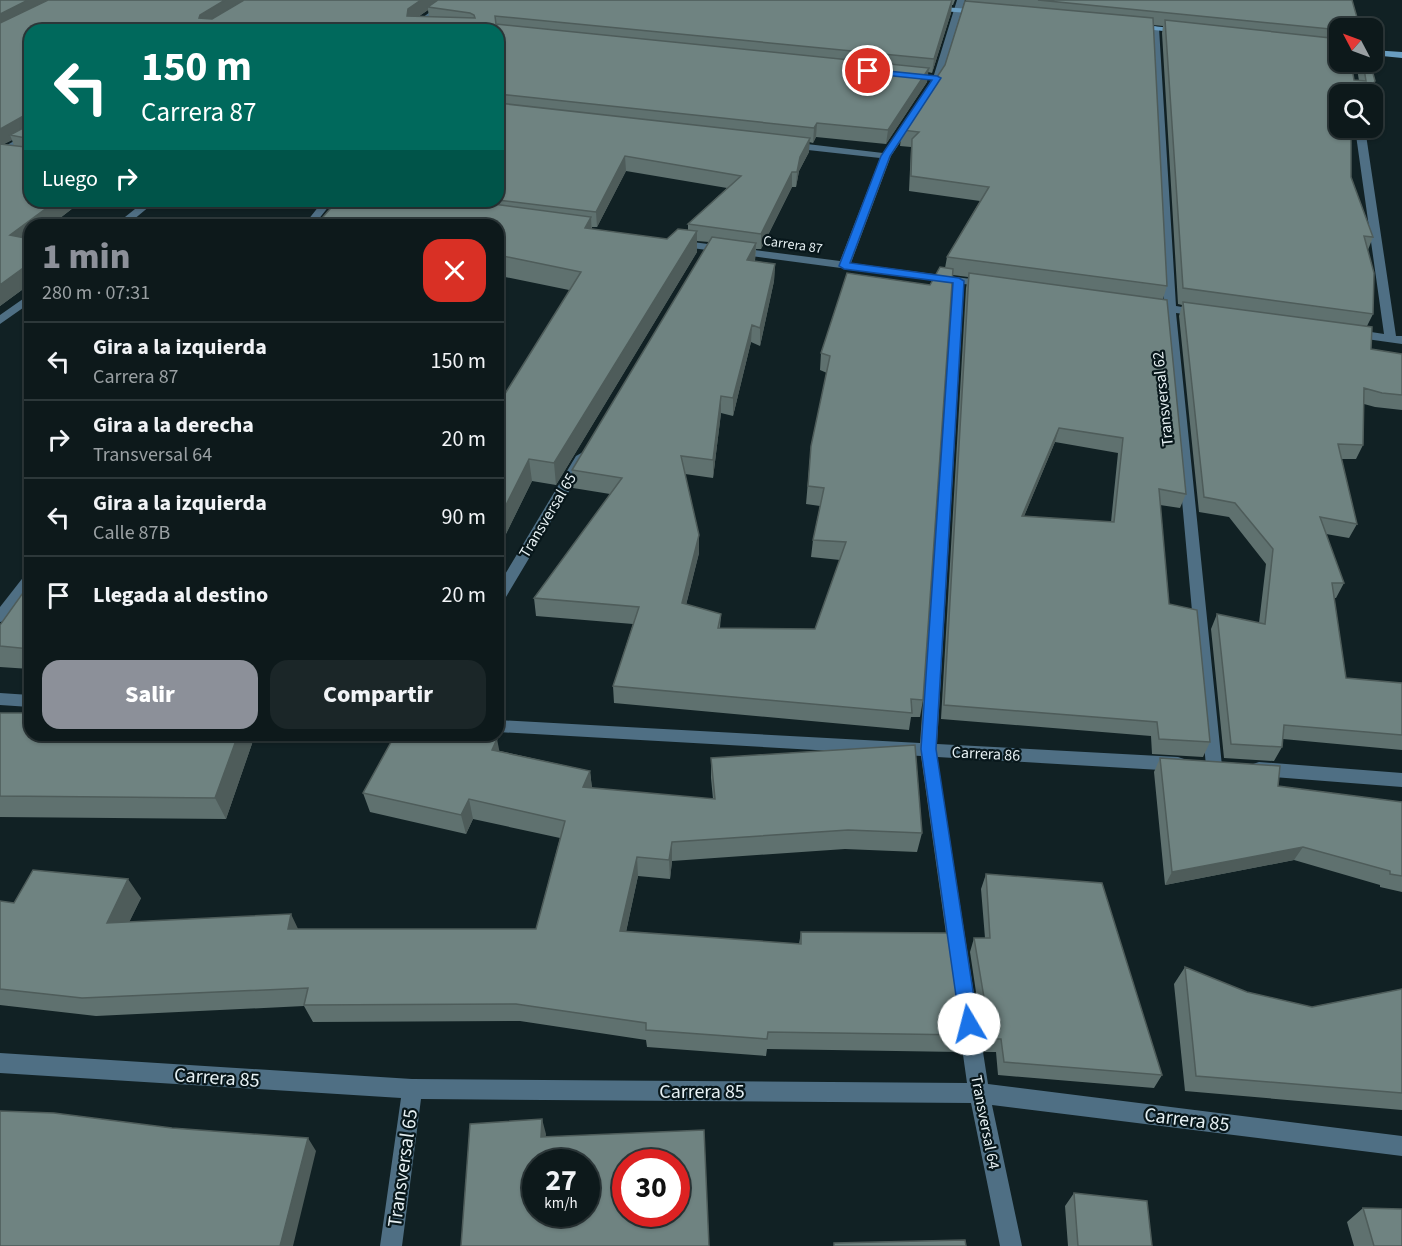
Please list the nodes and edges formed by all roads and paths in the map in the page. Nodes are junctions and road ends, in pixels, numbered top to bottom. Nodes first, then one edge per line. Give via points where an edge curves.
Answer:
1 (451, 0) edge
2 (960, 5) edge
3 (924, 7) edge
4 (994, 14) edge
5 (417, 24) edge
6 (1121, 25) edge
7 (1155, 28) junction
8 (1190, 32) edge
9 (1383, 53) edge
10 (1402, 55) edge
11 (925, 77) edge
12 (937, 78) junction
13 (1362, 138) edge
14 (24, 139) edge
15 (780, 144) edge
16 (0, 153) edge
17 (20, 156) edge
18 (886, 156) junction
19 (143, 207) edge
20 (323, 207) edge
21 (128, 219) edge
22 (314, 219) edge
23 (662, 241) edge
24 (844, 266) junction
25 (959, 281) junction
26 (994, 285) edge
27 (24, 302) edge
28 (1134, 304) edge
29 (1170, 309) junction
30 (1216, 315) edge
31 (0, 321) edge
32 (1344, 332) edge
33 (1396, 339) edge
34 (588, 448) edge
35 (24, 587) edge
36 (504, 588) edge
37 (0, 617) edge
38 (0, 699) edge
39 (24, 701) edge
40 (504, 726) edge
41 (928, 749) junction
42 (1214, 766) junction
43 (1402, 780) edge
44 (0, 1064) edge
45 (412, 1089) junction
46 (980, 1093) junction
47 (1402, 1146) edge
48 (391, 1246) edge
49 (1011, 1246) edge

1 - 5 street
2 - 3 street
2 - 4 street
2 - 12 street
6 - 7 street
7 - 8 street
7 - 29 street, Transversal 62
9 - 10 street
11 - 12 street
12 - 18 street
13 - 33 street
14 - 16 street
15 - 18 street
16 - 17 street
18 - 24 street
19 - 21 street
20 - 22 street
23 - 24 street, Carrera 87 via 705,252
24 - 25 street, Carrera 87
25 - 26 street, Carrera 87
25 - 41 street, Transversal 64
27 - 31 street
28 - 29 street
29 - 30 street
29 - 42 street, Transversal 62
32 - 33 street
34 - 36 street, Transversal 65
35 - 37 street
38 - 39 street
40 - 41 street, Carrera 86
41 - 42 street, Carrera 86
41 - 46 street, Transversal 64
42 - 43 street, Carrera 86
44 - 45 street, Carrera 85
45 - 46 street, Carrera 85
45 - 48 street, Transversal 65
46 - 47 street, Carrera 85
46 - 49 street, Transversal 64

